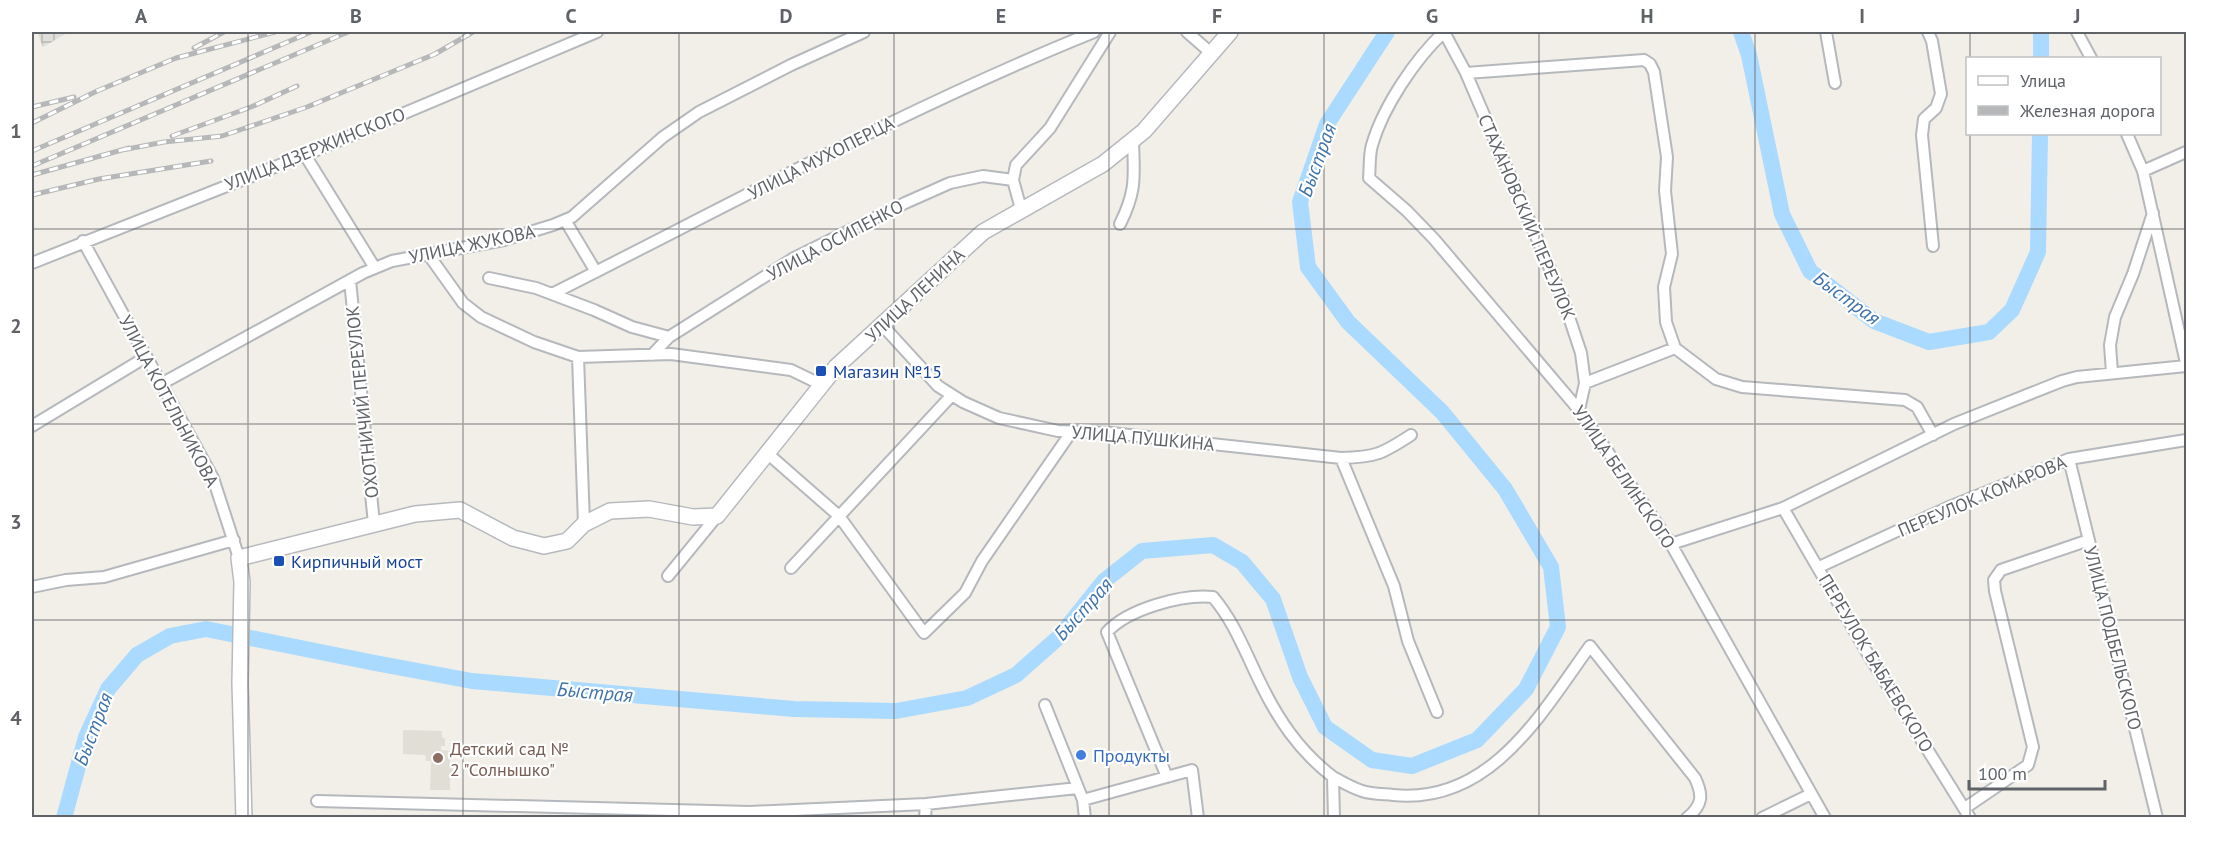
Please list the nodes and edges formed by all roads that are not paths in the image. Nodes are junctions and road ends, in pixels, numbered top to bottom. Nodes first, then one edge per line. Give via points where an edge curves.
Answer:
1 (597, 32) edge
2 (864, 32) edge
3 (1094, 32) edge
4 (1110, 32) edge
5 (1187, 32) edge
6 (1230, 32) edge
7 (1444, 32) edge
8 (1826, 32) edge
9 (1832, 32) edge
10 (1928, 32) edge
11 (2077, 32) edge
12 (1211, 53) junction
13 (2090, 57) edge
14 (1466, 73) junction
15 (1835, 83) dead end
16 (2127, 135) edge
17 (1133, 140) junction
18 (2187, 152) edge
19 (305, 155) junction
20 (2143, 171) junction
21 (1013, 180) junction
22 (1021, 209) junction
23 (2153, 213) junction
24 (565, 220) junction
25 (1120, 224) dead end
26 (83, 241) junction
27 (1933, 246) dead end
28 (428, 254) junction
29 (32, 263) edge
30 (375, 268) junction
31 (596, 272) junction
32 (489, 278) dead end
33 (350, 280) junction
34 (552, 294) junction
35 (883, 326) junction
36 (669, 337) junction
37 (1675, 348) junction
38 (652, 355) junction
39 (146, 357) junction
40 (578, 357) junction
41 (2187, 364) edge
42 (2112, 373) junction
43 (1585, 383) junction
44 (161, 384) junction
45 (822, 385) junction
46 (952, 395) junction
47 (1580, 410) junction
48 (32, 426) edge
49 (1072, 431) junction
50 (1411, 435) dead end
51 (1933, 435) junction
52 (2187, 440) edge
53 (767, 453) junction
54 (1341, 458) junction
55 (2069, 459) junction
56 (1783, 508) junction
57 (717, 516) junction
58 (839, 516) junction
59 (374, 524) junction
60 (584, 524) junction
61 (234, 540) junction
62 (2089, 540) junction
63 (1671, 544) junction
64 (239, 558) junction
65 (1819, 567) junction
66 (790, 568) dead end
67 (668, 576) dead end
68 (32, 587) edge
69 (1045, 705) dead end
70 (1437, 712) dead end
71 (1167, 777) junction
72 (1333, 777) junction
73 (1078, 788) junction
74 (1811, 794) junction
75 (1083, 800) junction
76 (317, 801) dead end
77 (926, 804) junction
78 (501, 806) junction
79 (1967, 813) edge
80 (749, 815) edge
81 (244, 818) edge
82 (501, 818) edge
83 (926, 818) edge
84 (1085, 818) edge
85 (1198, 818) edge
86 (1334, 818) edge
87 (1687, 818) edge
88 (1762, 818) edge
89 (1825, 818) edge
90 (2157, 818) edge

1 - 19 street, УЛИЦА ДЗЕРЖИНСКОГО
2 - 24 street, УЛИЦА ЖУКОВА via 699,112 663,137 597,197
3 - 31 street, УЛИЦА МУХОПЕРЦА via 929,104
4 - 21 street via 1050,128 1016,165
5 - 12 street
6 - 12 street, УЛИЦА ЛЕНИНА
7 - 14 street, СТАХАНОВСКИЙ ПЕРЕУЛОК
7 - 47 street, УЛИЦА БЕЛИНСКОГО via 1406,77 1386,114 1371,146 1369,178 1434,239
8 - 9 street
8 - 15 street
10 - 27 street via 1941,94 1936,108 1924,120 1922,135
11 - 13 street
12 - 17 street, УЛИЦА ЛЕНИНА
14 - 37 street via 1644,60 1650,64 1667,157 1665,191 1672,254 1664,286 1666,322
14 - 43 street, СТАХАНОВСКИЙ ПЕРЕУЛОК via 1563,299 1581,353
16 - 20 street
17 - 22 street, УЛИЦА ЛЕНИНА via 1103,164
17 - 25 street via 1135,181 1131,203
18 - 20 street
19 - 26 street, УЛИЦА ДЗЕРЖИНСКОГО
19 - 30 street
20 - 23 street
21 - 22 street
21 - 36 street, УЛИЦА ОСИПЕНКО via 982,176 950,183 905,203 794,258
22 - 35 street, УЛИЦА ЛЕНИНА via 983,232
23 - 41 street
23 - 42 street via 2115,317 2110,345
24 - 28 street, УЛИЦА ЖУКОВА via 504,240
24 - 31 street
26 - 29 street, УЛИЦА ДЗЕРЖИНСКОГО
26 - 39 street, УЛИЦА КОТЕЛЬНИКОВА
28 - 30 street, УЛИЦА ЖУКОВА
28 - 40 street via 463,303 481,317
30 - 33 street, УЛИЦА ЖУКОВА
31 - 34 street, УЛИЦА МУХОПЕРЦА
32 - 34 street
33 - 44 street, УЛИЦА ЖУКОВА
33 - 59 street, ОХОТНИЧИЙ ПЕРЕУЛОК
34 - 36 street via 632,327
35 - 45 street, УЛИЦА ЛЕНИНА via 836,367
35 - 46 street, УЛИЦА ПУШКИНА via 938,386
36 - 38 street, УЛИЦА ОСИПЕНКО
37 - 43 street
37 - 51 street via 1716,379 1742,387 1905,400 1917,407
38 - 40 street
38 - 45 street via 671,354 791,370
39 - 44 street, УЛИЦА КОТЕЛЬНИКОВА
39 - 48 street
40 - 60 street
41 - 42 street
42 - 51 street via 2062,381
43 - 47 street, СТАХАНОВСКИЙ ПЕРЕУЛОК
44 - 61 street, УЛИЦА КОТЕЛЬНИКОВА via 213,478
45 - 53 street, УЛИЦА ЛЕНИНА
46 - 49 street, УЛИЦА ПУШКИНА via 999,417
46 - 58 street
47 - 63 street, УЛИЦА БЕЛИНСКОГО
49 - 54 street, УЛИЦА ПУШКИНА
49 - 58 street via 964,593 924,633
50 - 54 street, УЛИЦА ПУШКИНА via 1385,452
51 - 56 street
52 - 55 street, ПЕРЕУЛОК КОМАРОВА
53 - 57 street, УЛИЦА ЛЕНИНА
53 - 58 street
54 - 70 street via 1394,586 1408,640
55 - 62 street, УЛИЦА ПОДБЕЛЬСКОГО
55 - 65 street, ПЕРЕУЛОК КОМАРОВА via 1949,507
56 - 63 street
56 - 65 street, ПЕРЕУЛОК БАБАЕВСКОГО
57 - 60 street via 693,517 649,509 610,511
57 - 67 street, УЛИЦА ЛЕНИНА
58 - 66 street
59 - 60 street via 415,514 460,510 513,538 544,546 567,541
59 - 64 street
61 - 64 street, УЛИЦА КОТЕЛЬНИКОВА
61 - 68 street via 104,577
62 - 79 street via 2001,570 1994,580 2033,747 2028,765
62 - 90 street, УЛИЦА ПОДБЕЛЬСКОГО
63 - 74 street, УЛИЦА БЕЛИНСКОГО
64 - 81 street, УЛИЦА КОТЕЛЬНИКОВА
65 - 79 street, ПЕРЕУЛОК БАБАЕВСКОГО
69 - 73 street
71 - 72 street via 1107,632 1132,614 1199,596 1213,597 1224,611 1292,739
71 - 75 street
71 - 85 street via 1192,770
72 - 86 street
72 - 87 street via 1363,792 1404,796 1431,795 1458,786 1503,757 1536,720 1590,646 1695,778 1702,791 1699,803
73 - 75 street
73 - 77 street
74 - 88 street
74 - 89 street, УЛИЦА БЕЛИНСКОГО
75 - 84 street
76 - 78 street
77 - 80 street
77 - 83 street
78 - 80 street
78 - 82 street

